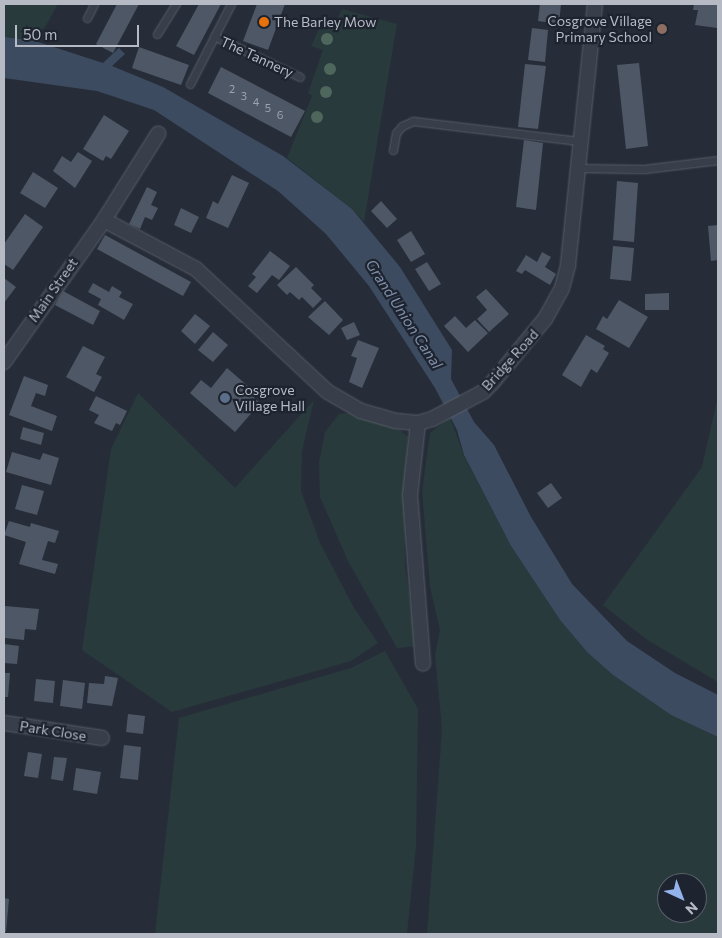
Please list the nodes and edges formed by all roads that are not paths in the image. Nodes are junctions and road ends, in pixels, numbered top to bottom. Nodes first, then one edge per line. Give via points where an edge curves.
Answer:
1 (94, 4) edge
2 (176, 4) edge
3 (231, 4) edge
4 (595, 4) edge
5 (87, 18) dead end
6 (158, 34) dead end
7 (214, 36) junction
8 (300, 77) dead end
9 (190, 84) dead end
10 (158, 134) dead end
11 (579, 141) junction
12 (393, 150) dead end
13 (718, 160) edge
14 (578, 168) junction
15 (104, 220) junction
16 (4, 362) edge
17 (425, 421) junction
18 (423, 663) dead end
19 (4, 723) edge
20 (102, 738) dead end

1 - 5 lane
2 - 6 lane
3 - 7 lane
4 - 11 street, Bridge Road
7 - 8 lane, The Tannery
7 - 9 lane
10 - 15 street, Main Street
11 - 12 lane via 413,121 396,133
11 - 14 street, Bridge Road
13 - 14 lane via 644,168
14 - 17 street, Bridge Road via 568,265 562,288 545,319 483,392
15 - 16 street, Main Street
15 - 17 street via 196,269 328,392 361,411 396,421
17 - 18 street via 410,495
19 - 20 street, Park Close

